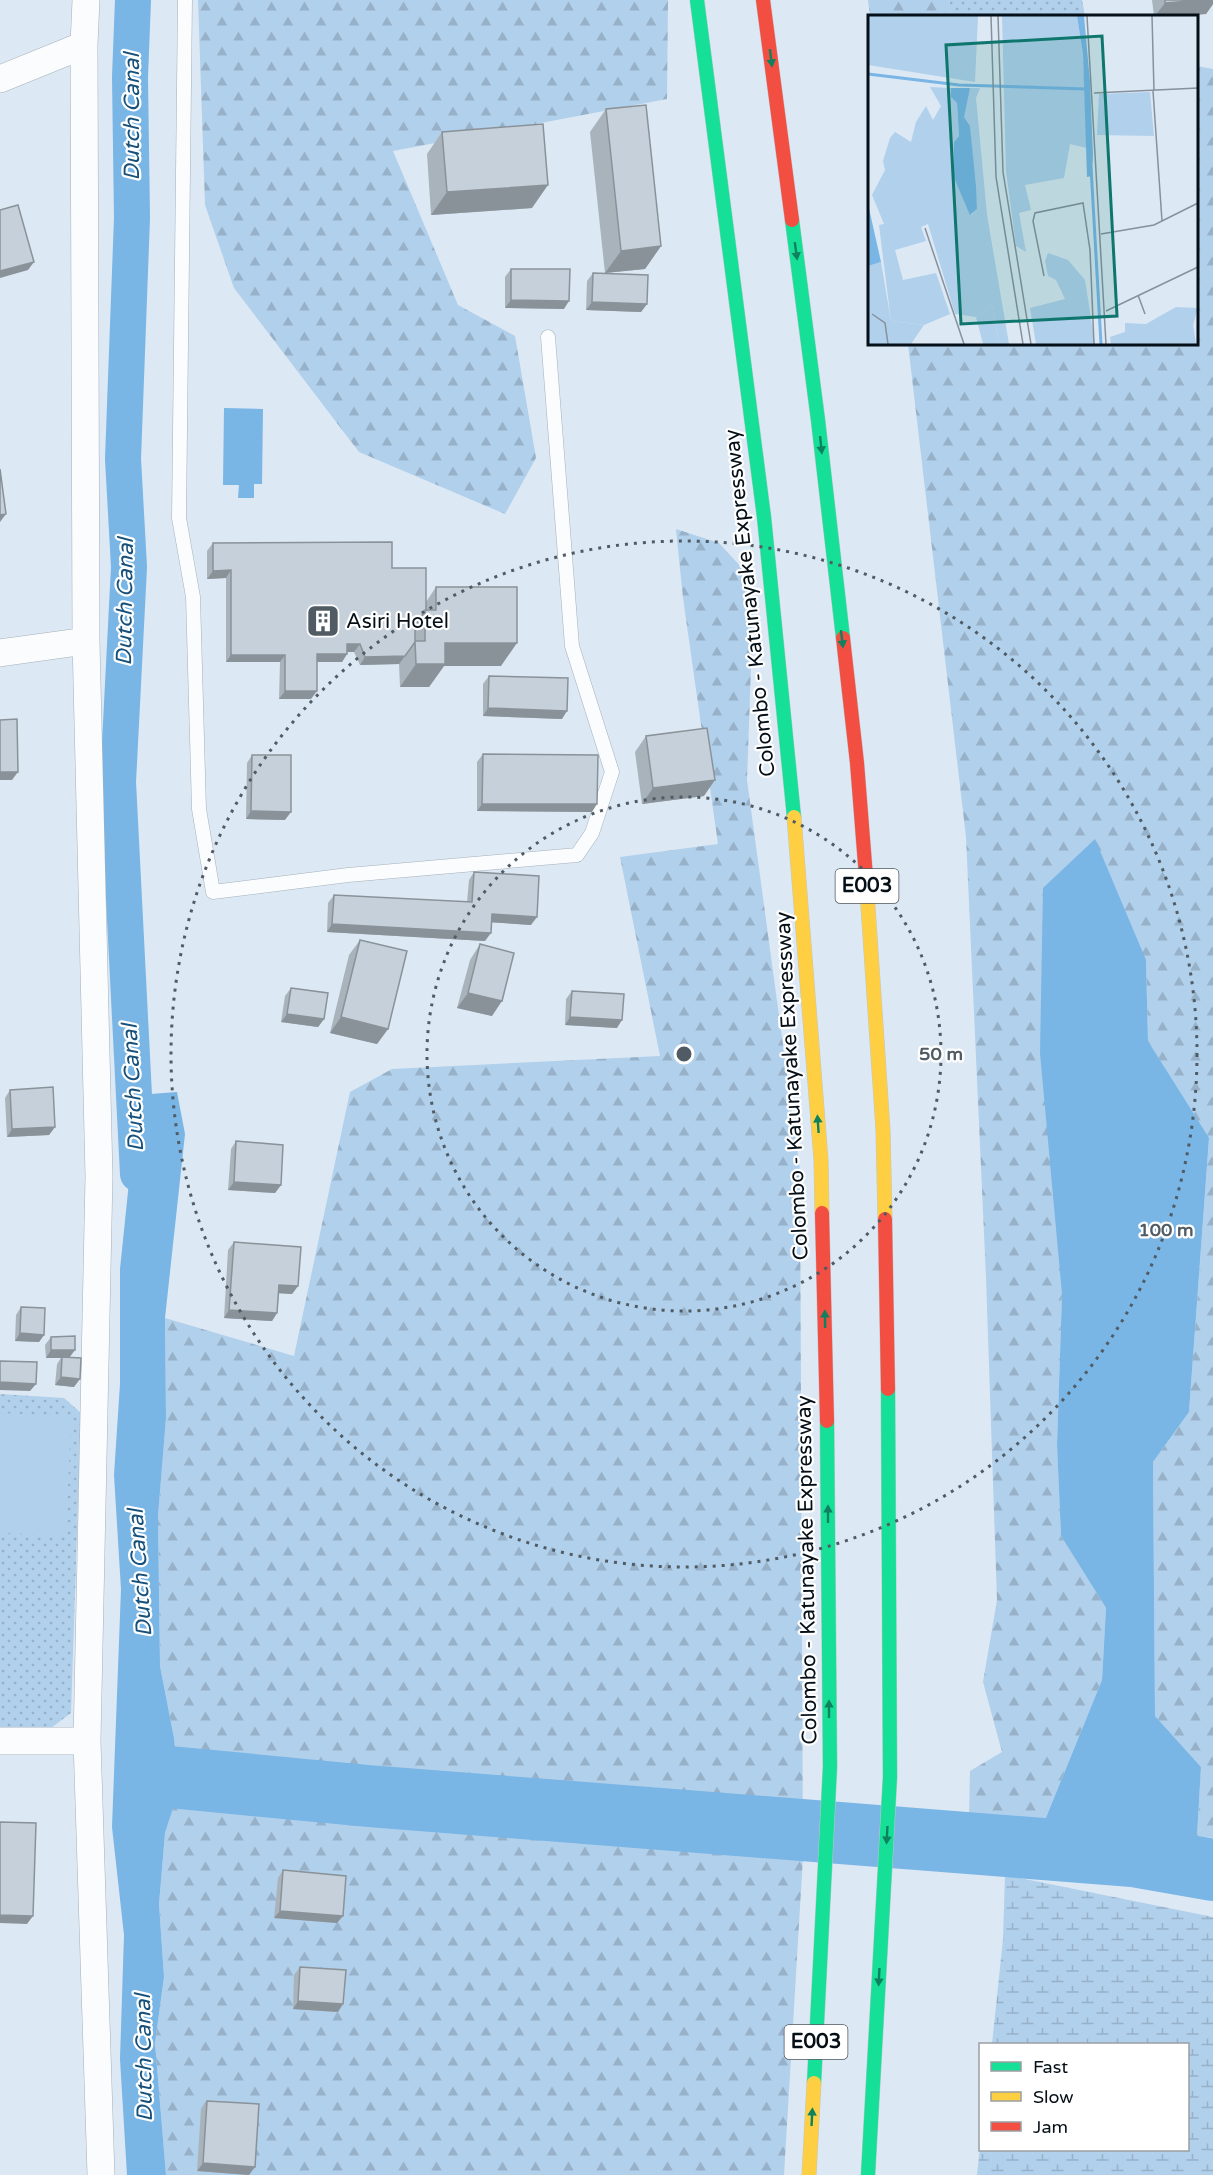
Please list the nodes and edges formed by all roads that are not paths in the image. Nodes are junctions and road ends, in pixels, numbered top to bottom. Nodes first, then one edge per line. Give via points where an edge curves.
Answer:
1 (86, 0) edge
2 (185, 0) edge
3 (698, 0) edge
4 (763, 0) edge
5 (84, 45) junction
6 (0, 80) edge
7 (548, 337) dead end
8 (86, 641) junction
9 (0, 653) edge
10 (0, 1741) edge
11 (87, 1741) junction
12 (101, 2175) edge
13 (809, 2175) edge
14 (868, 2175) edge

1 - 5 street
2 - 7 lane via 179,518 193,597 199,809 213,892 348,875 577,855 592,833 612,772 572,646
13 -> 3 highway, Colombo - Katunayake Expressway / E003 via 830,1767 821,1160 800,876 764,517
4 -> 14 highway, E003 via 819,420 857,763 883,1142 890,1777
5 - 6 street
5 - 8 street
8 - 9 street
8 - 11 street via 99,1176
10 - 11 street
11 - 12 street

